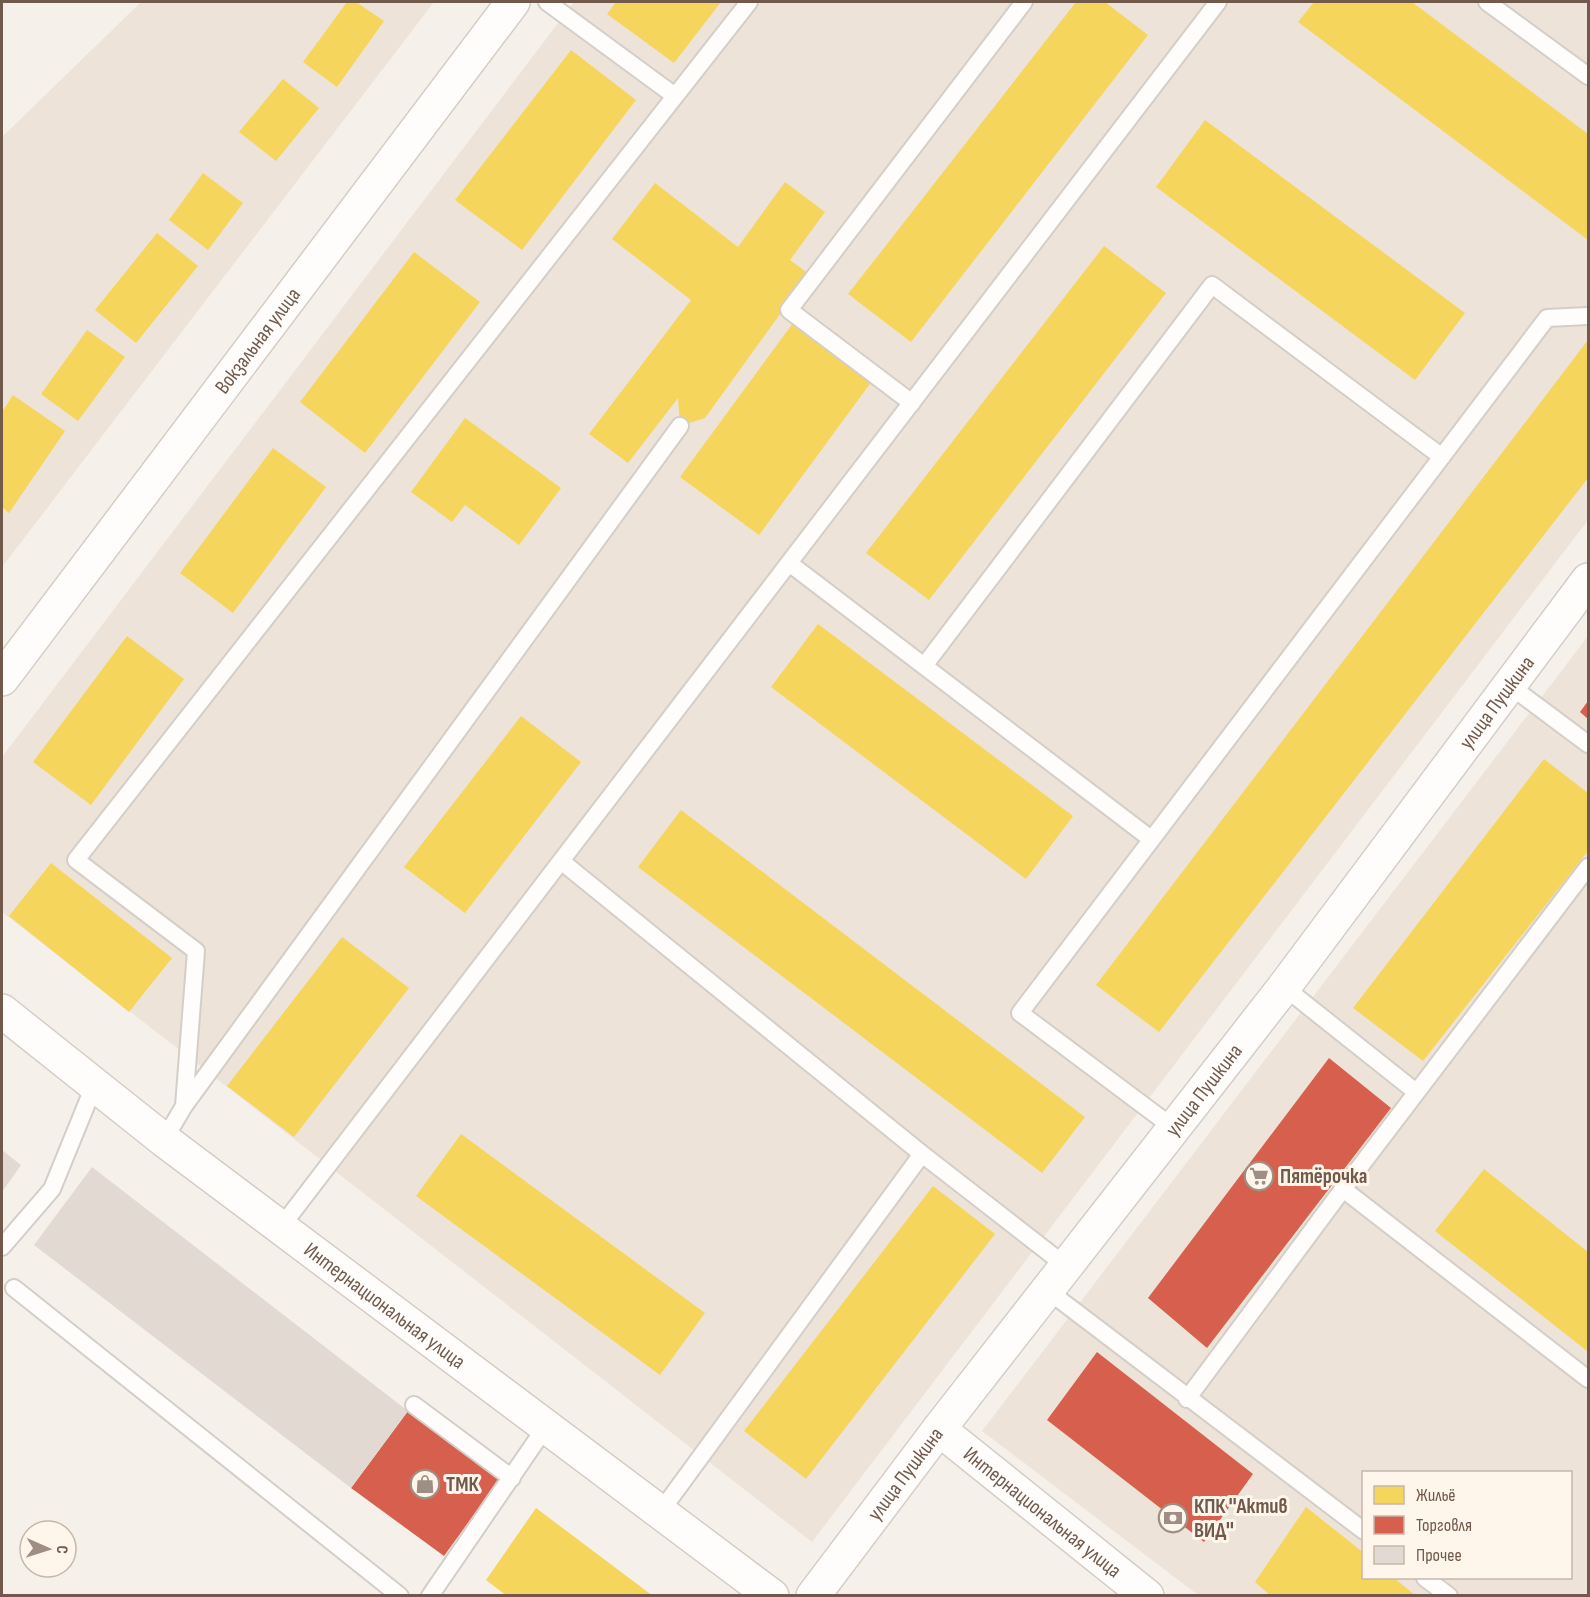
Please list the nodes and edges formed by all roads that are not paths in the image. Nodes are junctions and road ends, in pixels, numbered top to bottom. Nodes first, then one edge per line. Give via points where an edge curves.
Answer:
1 (513, 2) edge
2 (547, 2) edge
3 (749, 2) edge
4 (1024, 2) edge
5 (1218, 2) edge
6 (1487, 2) edge
7 (1588, 76) edge
8 (675, 96) junction
9 (1588, 316) edge
10 (912, 403) junction
11 (681, 426) dead end
12 (1442, 457) junction
13 (789, 563) junction
14 (1588, 580) edge
15 (924, 666) junction
16 (2, 679) edge
17 (1509, 685) junction
18 (1588, 744) edge
19 (1151, 839) junction
20 (561, 861) junction
21 (1588, 867) edge
22 (1284, 987) junction
23 (2, 1011) edge
24 (94, 1086) junction
25 (1416, 1092) junction
26 (183, 1106) junction
27 (1175, 1129) junction
28 (164, 1140) junction
29 (922, 1154) junction
30 (1343, 1188) junction
31 (281, 1227) junction
32 (2, 1247) edge
33 (1057, 1278) junction
34 (14, 1288) dead end
35 (1588, 1379) edge
36 (1187, 1399) junction
37 (414, 1405) dead end
38 (547, 1425) junction
39 (939, 1429) junction
40 (512, 1478) junction
41 (661, 1511) junction
42 (1362, 1530) edge
43 (1426, 1579) edge
44 (400, 1596) edge
45 (430, 1596) edge
46 (772, 1596) edge
47 (813, 1596) edge
48 (1147, 1596) edge
49 (1449, 1596) edge

1 - 16 main road, Вокзальная улица
2 - 8 lane
3 - 8 lane
4 - 10 lane via 789,310
5 - 10 lane
6 - 7 lane
8 - 26 lane via 76,860 196,951
9 - 12 lane via 1547,318
10 - 13 lane
11 - 26 lane
12 - 15 lane via 1212,285
12 - 19 lane
13 - 15 lane
13 - 20 lane
14 - 17 main road, улица Пушкина
15 - 19 lane
17 - 18 lane
17 - 22 main road, улица Пушкина
19 - 27 lane via 1020,1013
20 - 29 lane
20 - 31 lane
21 - 25 lane
22 - 25 lane
22 - 27 main road, улица Пушкина
23 - 24 main road, Интернациональная улица
24 - 28 main road, Интернациональная улица
24 - 32 lane via 52,1189
25 - 30 lane
26 - 28 lane
27 - 33 main road, улица Пушкина
28 - 31 main road, Интернациональная улица
29 - 33 lane
29 - 41 lane
30 - 35 lane
30 - 36 lane
31 - 38 main road, Интернациональная улица
33 - 36 lane
33 - 39 main road, улица Пушкина
34 - 44 lane
36 - 42 lane
37 - 40 lane
38 - 40 lane
38 - 41 main road, Интернациональная улица
39 - 47 main road, улица Пушкина
39 - 48 main road, Интернациональная улица
40 - 45 lane
41 - 46 main road, Интернациональная улица
43 - 49 lane

